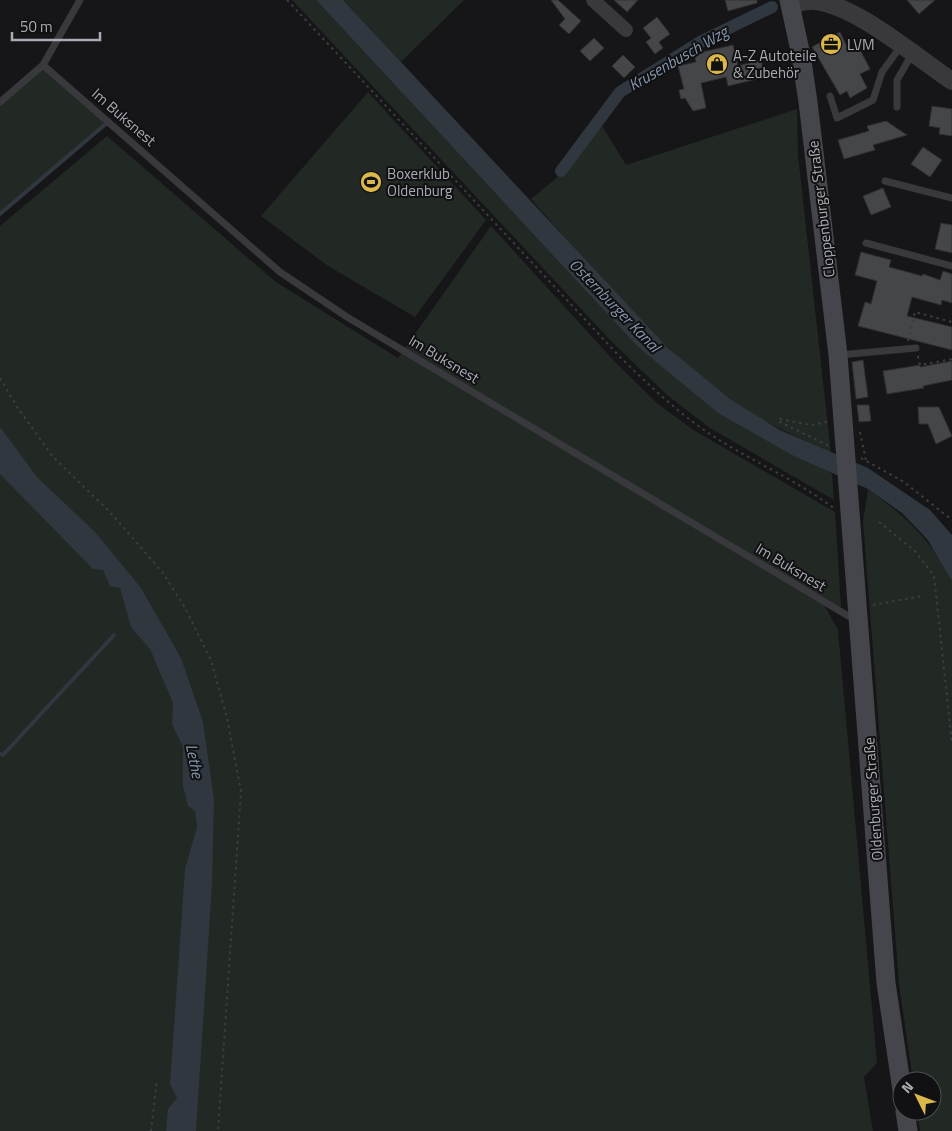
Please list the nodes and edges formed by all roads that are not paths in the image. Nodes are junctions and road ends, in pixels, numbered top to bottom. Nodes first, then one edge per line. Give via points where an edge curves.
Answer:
1 (80, 0) edge
2 (593, 0) edge
3 (822, 1) edge
4 (790, 2) edge
5 (626, 30) dead end
6 (907, 50) junction
7 (43, 65) junction
8 (952, 81) edge
9 (830, 96) dead end
10 (0, 102) edge
11 (897, 107) dead end
12 (885, 181) dead end
13 (952, 198) edge
14 (866, 243) dead end
15 (952, 266) edge
16 (916, 348) road end
17 (838, 355) junction
18 (846, 452) joint
19 (864, 617) junction
20 (899, 1071) edge

1 - 7 lane
2 - 5 street
3 - 4 street
3 - 6 street via 853,15
4 - 17 main road, Cloppenburger Straße via 808,102
6 - 8 street
6 - 9 lane via 882,72 873,100 837,118
6 - 11 lane via 897,80
7 - 10 lane
7 - 19 lane, Im Buksnest via 280,272 347,317
12 - 13 lane
14 - 15 lane
16 - 17 lane
17 - 18 main road, Cloppenburger Straße
18 - 19 main road, Oldenburger Straße via 844,510
19 - 20 main road, Oldenburger Straße via 886,982

